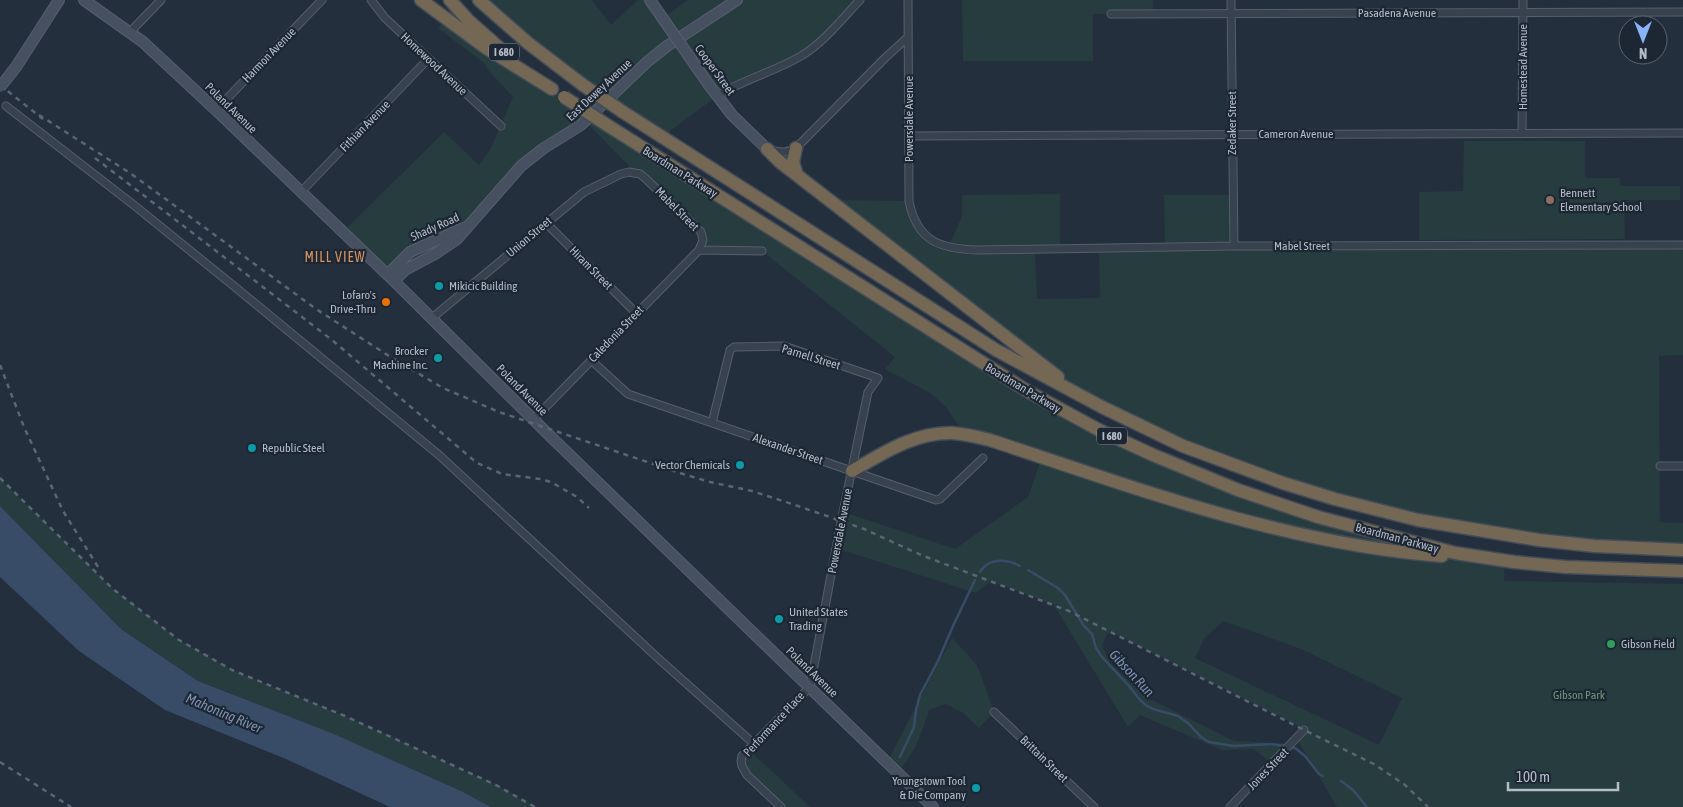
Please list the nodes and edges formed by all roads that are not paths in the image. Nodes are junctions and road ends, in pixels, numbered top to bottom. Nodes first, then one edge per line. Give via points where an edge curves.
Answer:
1 (59, 0) edge
2 (84, 0) edge
3 (161, 0) edge
4 (322, 0) edge
5 (372, 0) edge
6 (421, 0) edge
7 (450, 0) edge
8 (479, 0) edge
9 (650, 0) edge
10 (736, 0) edge
11 (860, 0) edge
12 (908, 0) edge
13 (1231, 0) edge
14 (1523, 0) edge
15 (1523, 12) junction
16 (1683, 12) edge
17 (1231, 13) junction
18 (1111, 14) dead end
19 (130, 32) junction
20 (908, 37) junction
21 (428, 59) junction
22 (0, 87) edge
23 (552, 89) junction
24 (717, 96) junction
25 (6, 106) dead end
26 (216, 110) junction
27 (501, 126) dead end
28 (1683, 133) edge
29 (1232, 134) junction
30 (1522, 134) junction
31 (909, 136) junction
32 (796, 148) junction
33 (767, 149) junction
34 (635, 172) joint
35 (797, 175) junction
36 (300, 192) junction
37 (546, 223) junction
38 (469, 226) junction
39 (925, 234) joint
40 (1683, 245) edge
41 (1234, 246) junction
42 (699, 250) junction
43 (762, 251) dead end
44 (391, 278) junction
45 (636, 313) junction
46 (432, 318) junction
47 (591, 360) junction
48 (878, 378) joint
49 (1102, 407) junction
50 (534, 418) junction
51 (712, 423) junction
52 (983, 458) dead end
53 (1660, 466) dead end
54 (1683, 466) edge
55 (852, 471) junction
56 (1683, 549) edge
57 (1514, 562) junction
58 (1683, 571) edge
59 (810, 687) junction
60 (994, 712) dead end
61 (1304, 730) dead end
62 (753, 743) junction
63 (781, 807) edge
64 (933, 807) edge
65 (1094, 807) edge
66 (1230, 807) edge

1 - 22 main road, bridge
2 - 19 main road, Poland Avenue
3 - 19 street
4 - 26 street, Harmon Avenue
5 - 21 street, Homewood Avenue via 385,18
6 - 23 highway via 486,48
7 - 23 highway, Boardman Parkway / I 680 via 496,46
8 - 49 highway, Boardman Parkway / I 680, bridge via 528,43 623,112 996,350
9 - 24 main road, Cooper Street, bridge
10 - 38 main road, East Dewey Avenue via 667,46 581,125 532,157
11 - 24 street via 803,56 738,83
12 - 20 street, Powersdale Avenue
13 - 17 street, Zedaker Street
14 - 15 street, Homestead Avenue
15 - 16 street, Pasadena Avenue
15 - 17 street, Pasadena Avenue
15 - 30 street, Homestead Avenue
17 - 18 street, Pasadena Avenue
17 - 29 street, Zedaker Street
19 - 26 main road, Poland Avenue
20 - 31 street, Powersdale Avenue
20 - 32 street
21 - 27 street, Homewood Avenue
21 - 36 street, Fithian Avenue
23 - 57 highway, Boardman Parkway / I 680, bridge via 1002,376 1100,430 1198,475 1318,517 1455,553
24 - 33 main road, Cooper Street
25 - 62 street via 228,281 440,455
26 - 36 main road, Poland Avenue
28 - 30 street, Cameron Avenue
29 - 30 street, Cameron Avenue
29 - 31 street, Cameron Avenue
29 - 41 street, Zedaker Street
31 - 39 street, Powersdale Avenue via 909,201 913,216
32 - 33 street via 788,153
32 - 35 highway via 793,162
33 - 35 highway
34 - 37 street, Union Street via 621,174 588,190
34 - 42 street, Mabel Street via 701,232 703,240
35 - 49 highway via 1056,376
36 - 44 main road, Poland Avenue
37 - 45 street, Hiram Street
37 - 46 street, Union Street
38 - 44 main road, East Dewey Avenue via 450,244
38 - 44 main road, Shady Road via 410,252
39 - 41 street, Mabel Street via 948,248 978,250
40 - 41 street, Mabel Street
42 - 43 street, Mabel Street
42 - 45 street, Caledonia Street
44 - 46 main road, Poland Avenue
45 - 47 street, Caledonia Street
46 - 50 main road, Poland Avenue
47 - 50 street, Caledonia Street
47 - 51 street, Alexander Street via 628,394
48 - 51 street, Parnell Street via 784,346 734,347 730,350
48 - 55 street, Powersdale Avenue via 868,392
49 - 56 highway, Boardman Parkway / I 680 via 1226,463 1384,512 1532,539 1595,546
50 - 59 main road, Poland Avenue
51 - 55 street, Alexander Street
52 - 55 street, Alexander Street via 938,500
53 - 54 street
55 - 57 highway via 916,438 938,434 965,435 990,440 1178,501 1316,538 1379,550
55 - 59 street, Powersdale Avenue
57 - 58 highway, Boardman Parkway / I 680 via 1613,570
59 - 62 street, Performance Place
59 - 64 main road, Poland Avenue
60 - 65 street, Brittain Street
61 - 66 street, Jones Street
62 - 63 street, Performance Place via 742,756 744,771

